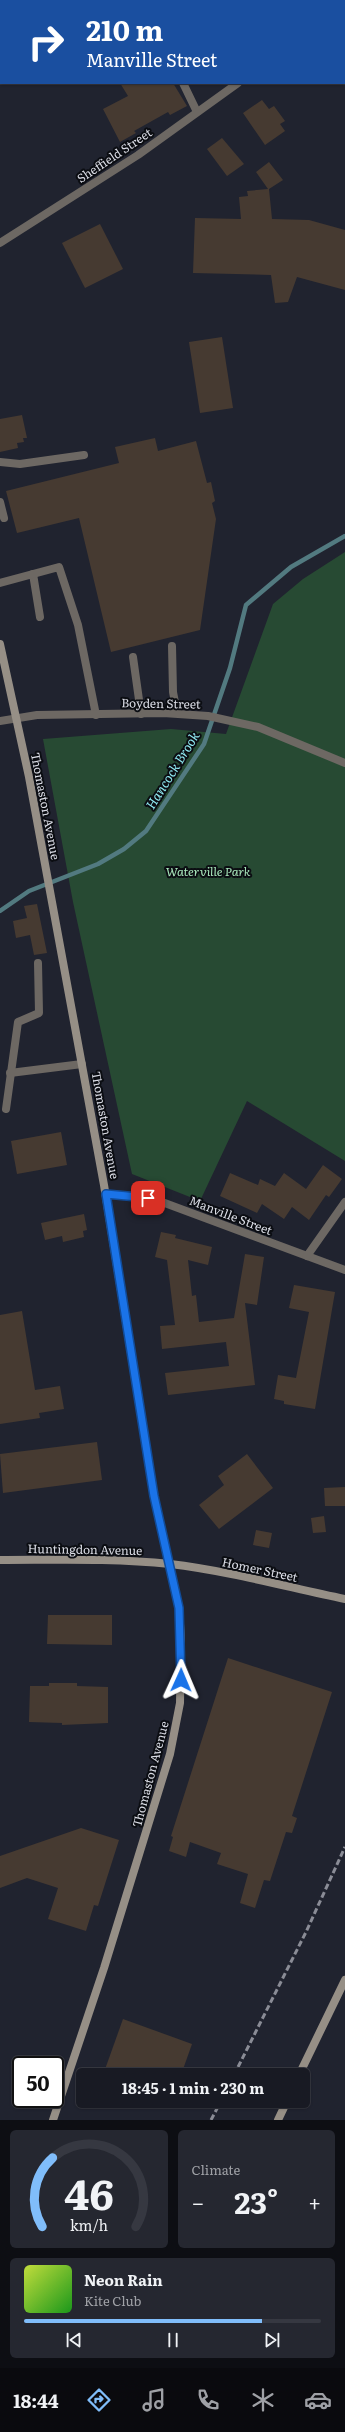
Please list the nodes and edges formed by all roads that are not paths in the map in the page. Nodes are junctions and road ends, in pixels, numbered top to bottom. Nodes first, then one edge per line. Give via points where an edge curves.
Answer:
1 (183, 84) edge
2 (237, 84) edge
3 (197, 112) junction
4 (0, 243) edge
5 (84, 455) dead end
6 (0, 462) edge
7 (0, 502) edge
8 (4, 518) dead end
9 (33, 574) junction
10 (0, 583) edge
11 (40, 617) dead end
12 (172, 646) dead end
13 (0, 647) edge
14 (133, 657) dead end
15 (177, 713) junction
16 (141, 714) junction
17 (96, 715) junction
18 (16, 718) junction
19 (0, 721) edge
20 (345, 763) edge
21 (38, 963) dead end
22 (82, 1064) junction
23 (10, 1073) junction
24 (6, 1109) dead end
25 (106, 1194) junction
26 (345, 1202) edge
27 (307, 1256) junction
28 (345, 1270) edge
29 (0, 1560) edge
30 (169, 1564) junction
31 (345, 1599) edge
32 (345, 1980) edge
33 (302, 2068) edge
34 (284, 2108) edge
35 (53, 2120) edge
36 (278, 2120) edge

1 - 3 street
2 - 3 street, Sheffield Street
3 - 4 street, Sheffield Street via 138,155
5 - 6 street via 20,464
7 - 8 street
9 - 10 street
9 - 11 street
9 - 17 street via 59,567 78,625
12 - 15 street via 173,692
13 - 18 main road, Thomaston Avenue
14 - 16 street
15 - 16 street, Boyden Street
15 - 20 street, Boyden Street via 230,720 281,736
16 - 17 street, Boyden Street
17 - 18 street, Boyden Street
18 - 19 street, Boyden Street
18 - 22 main road, Thomaston Avenue
21 - 23 street via 39,1013 18,1022
22 - 23 street
22 - 25 main road, Thomaston Avenue
23 - 24 street
25 - 27 street, Manville Street via 162,1202
25 - 30 main road, Thomaston Avenue via 154,1496
26 - 27 street
27 - 28 street, Manville Street
29 - 30 main road, Huntingdon Avenue via 105,1560
30 - 31 main road, Homer Street via 210,1570
30 - 35 main road, Thomaston Avenue via 179,1608 181,1640 181,1689 176,1728 159,1792
32 - 33 main road
34 - 36 main road

